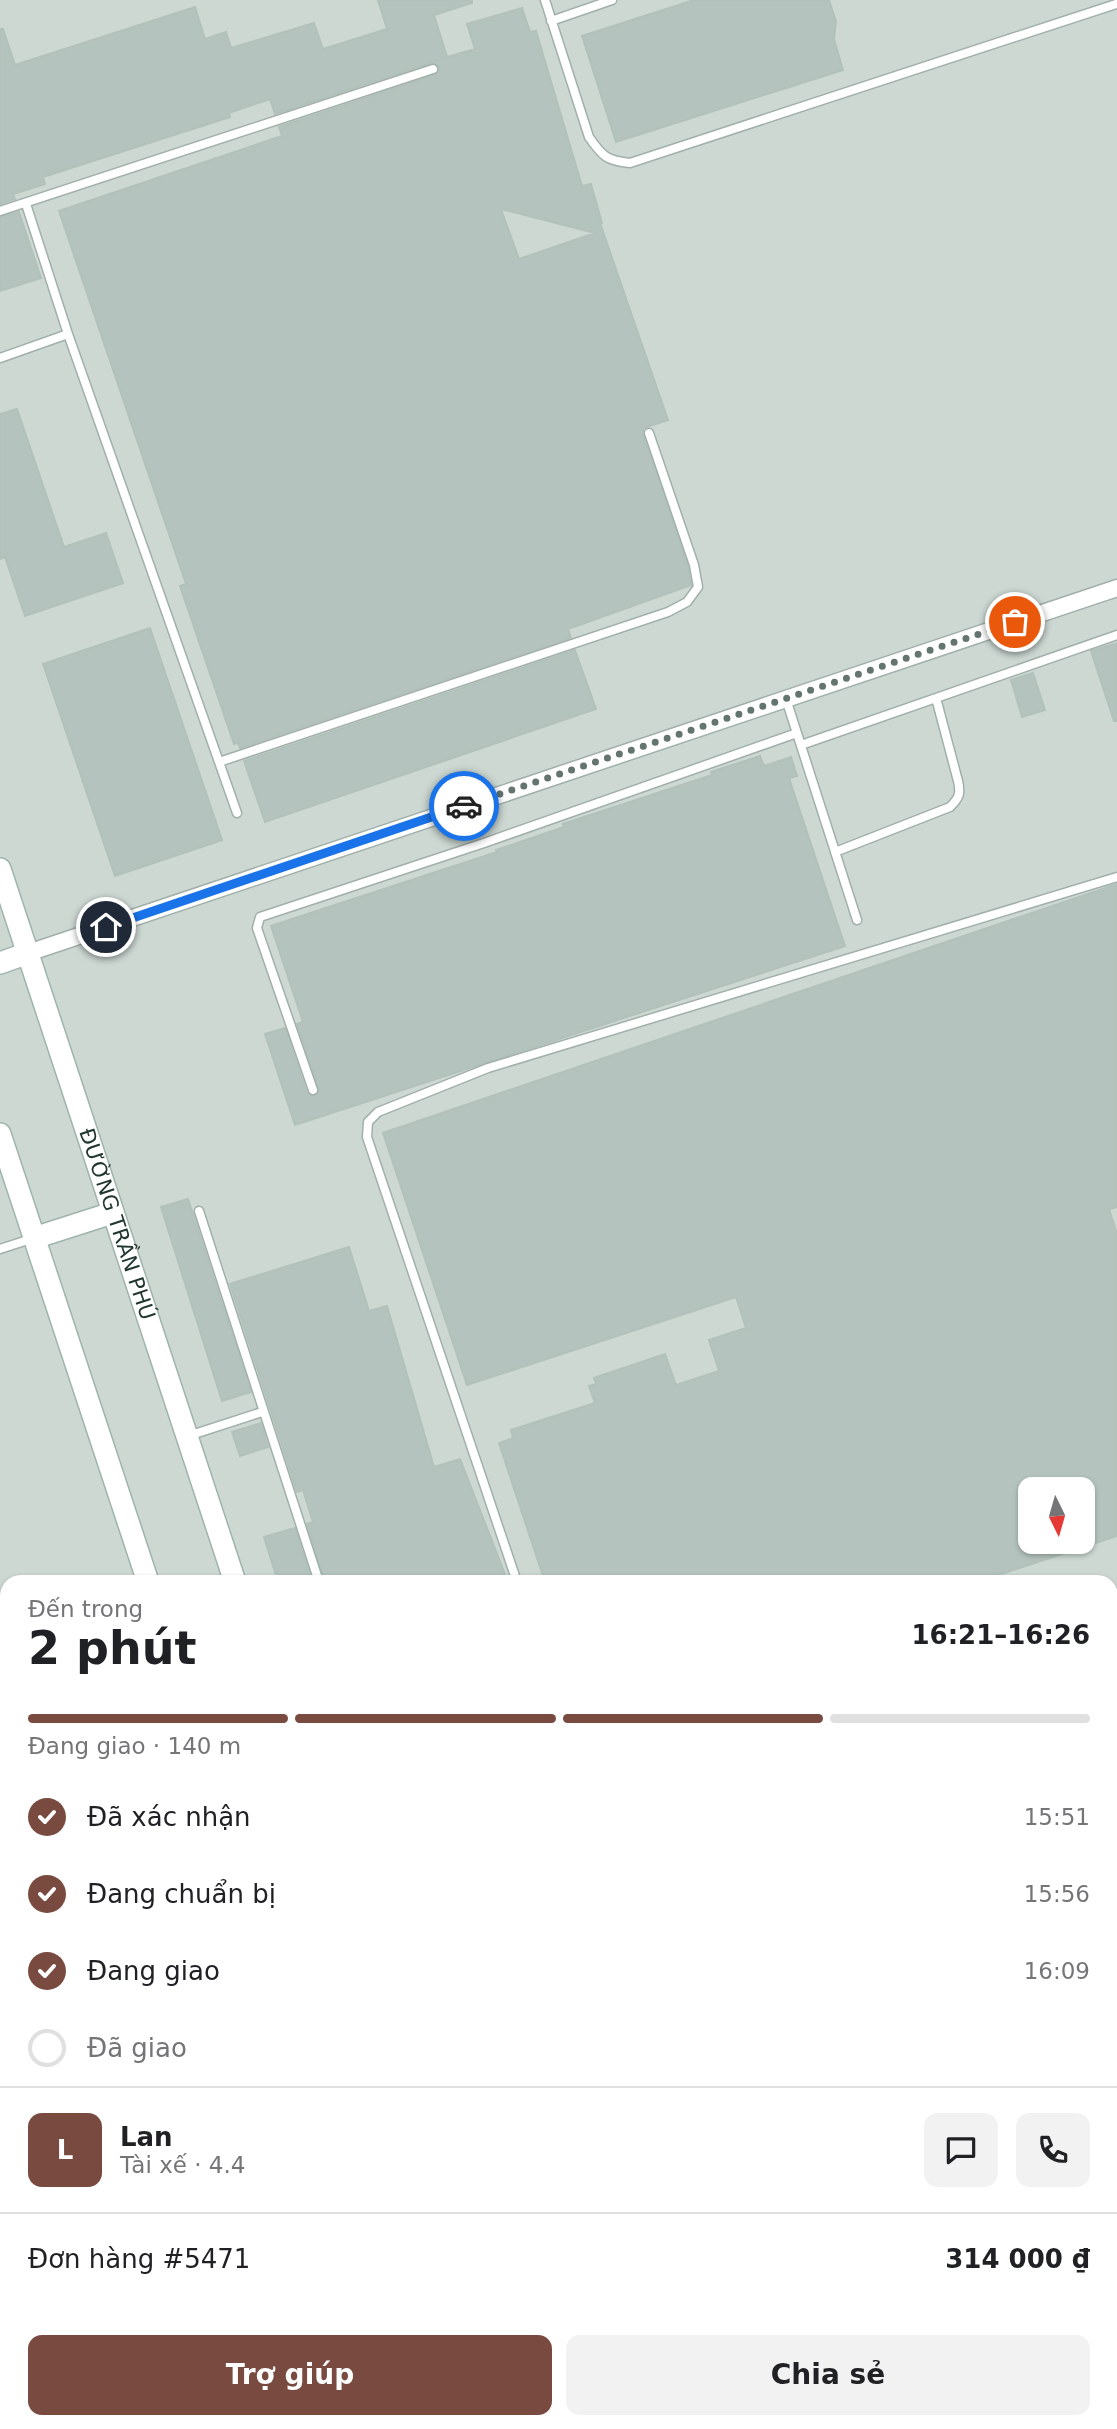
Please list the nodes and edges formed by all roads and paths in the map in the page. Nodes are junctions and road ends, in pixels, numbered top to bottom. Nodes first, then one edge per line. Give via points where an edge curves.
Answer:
1 (545, 0) edge
2 (612, 0) edge
3 (1116, 3) edge
4 (551, 21) junction
5 (433, 69) dead end
6 (26, 204) junction
7 (0, 211) edge
8 (68, 334) junction
9 (0, 358) edge
10 (649, 433) dead end
11 (1117, 588) edge
12 (1117, 635) edge
13 (786, 698) junction
14 (936, 698) junction
15 (797, 733) junction
16 (801, 745) junction
17 (219, 762) junction
18 (237, 813) dead end
19 (835, 852) junction
20 (0, 869) edge
21 (1117, 877) edge
22 (857, 920) dead end
23 (28, 953) junction
24 (0, 963) edge
25 (313, 1090) dead end
26 (0, 1134) edge
27 (198, 1211) dead end
28 (112, 1213) junction
29 (34, 1238) junction
30 (0, 1249) edge
31 (262, 1412) junction
32 (187, 1437) junction
33 (146, 1575) edge
34 (233, 1575) edge
35 (317, 1575) edge
36 (515, 1575) edge

1 - 4 lane
2 - 4 lane
3 - 4 lane via 630,163 601,155 589,137
5 - 6 lane
6 - 7 lane
6 - 8 lane
8 - 9 lane
8 - 17 lane
10 - 17 lane via 694,565 698,587 687,602
11 - 13 street
12 - 14 lane
13 - 15 lane
13 - 23 street
14 - 16 lane
14 - 19 lane via 959,798 950,807
15 - 16 lane
15 - 25 lane via 260,917 257,928
16 - 19 lane
17 - 18 lane
19 - 22 lane
20 - 23 main road, ĐƯỜNG TRẦN PHÚ
21 - 36 lane via 488,1068 378,1112 368,1122 367,1137
23 - 24 main road
23 - 28 main road, ĐƯỜNG TRẦN PHÚ
26 - 29 main road
27 - 31 lane
28 - 29 main road
28 - 32 main road, ĐƯỜNG TRẦN PHÚ
29 - 30 lane
29 - 33 main road
31 - 32 lane
31 - 35 lane
32 - 34 main road, ĐƯỜNG TRẦN PHÚ

